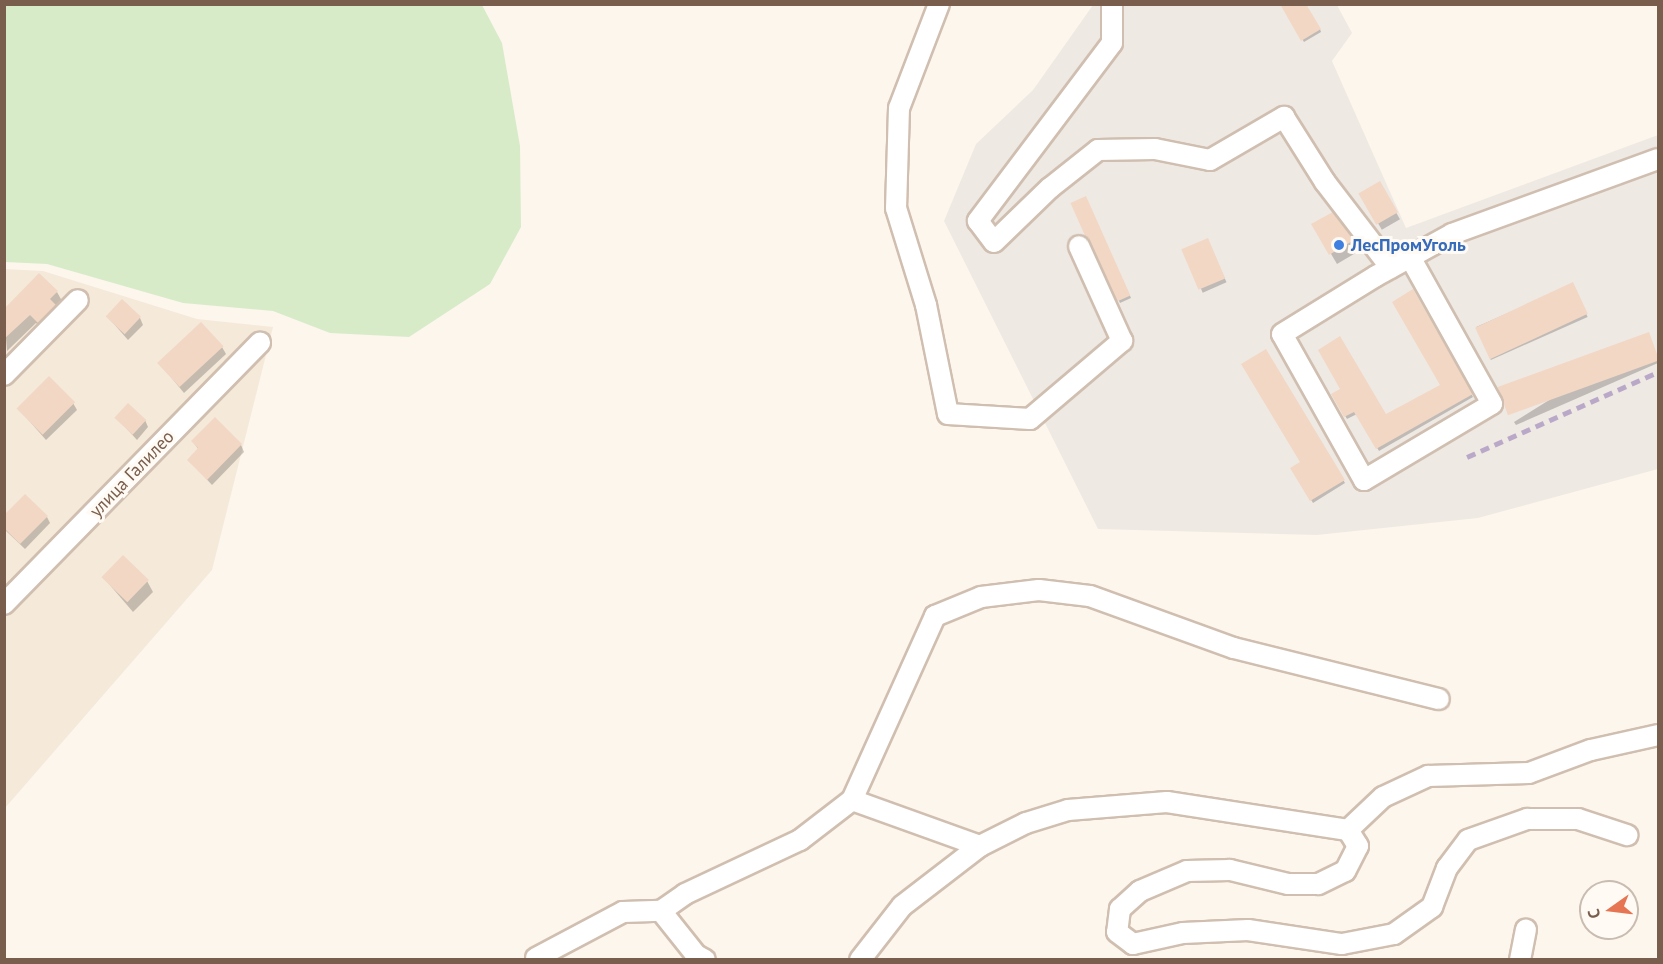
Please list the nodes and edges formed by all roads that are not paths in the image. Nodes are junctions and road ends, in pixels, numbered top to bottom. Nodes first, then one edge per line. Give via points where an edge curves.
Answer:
1 (939, 4) edge
2 (1112, 4) edge
3 (1659, 159) edge
4 (1079, 246) dead end
5 (1410, 257) junction
6 (1391, 268) junction
7 (78, 300) dead end
8 (260, 343) dead end
9 (4, 375) edge
10 (4, 604) edge
11 (1439, 699) dead end
12 (1659, 735) edge
13 (852, 800) junction
14 (1348, 830) junction
15 (1627, 835) dead end
16 (980, 846) junction
17 (661, 912) junction
18 (1526, 930) dead end
19 (536, 958) dead end
20 (705, 960) edge
21 (860, 960) edge
22 (1520, 960) edge

1 - 4 street via 899,108 896,208 926,304 948,414 1030,419 1122,341
2 - 6 street via 1112,43 978,221 994,242 1050,188 1098,150 1155,150 1210,160 1284,117 1325,182
3 - 5 street via 1452,234
5 - 6 street
5 - 6 street via 1492,404 1364,480 1282,334
7 - 9 street
8 - 10 street, улица Галилео
11 - 13 street via 1234,648 1090,596 1039,590 981,597 936,616
12 - 14 street via 1592,750 1529,773 1428,776 1383,797
13 - 16 street
13 - 17 street via 800,840 685,894
14 - 15 street via 1358,846 1345,871 1318,884 1288,884 1230,870 1187,871 1140,891 1120,909 1117,932 1133,944 1205,932 1248,930 1342,944 1394,934 1432,907 1448,868 1468,840 1527,819 1578,819
14 - 16 street via 1167,802 1068,810 1026,823
16 - 21 street via 902,906
17 - 19 street via 623,912
17 - 20 street
18 - 22 street

